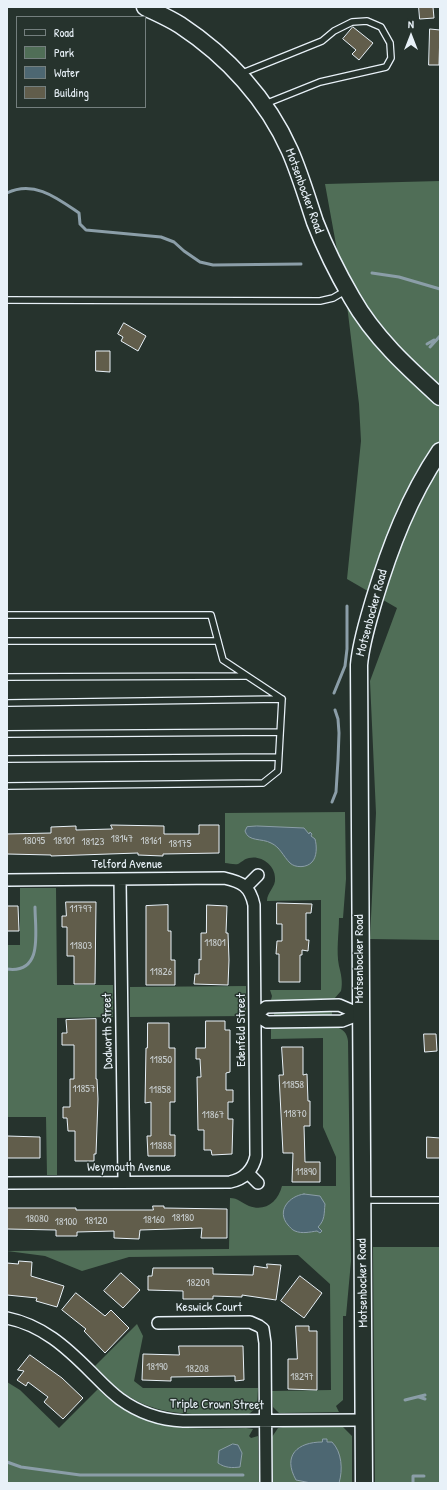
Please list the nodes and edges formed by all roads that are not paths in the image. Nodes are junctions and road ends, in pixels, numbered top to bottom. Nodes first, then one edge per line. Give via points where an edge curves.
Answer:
1 (145, 7) edge
2 (239, 74) junction
3 (264, 104) junction
4 (347, 289) junction
5 (7, 300) edge
6 (440, 397) edge
7 (440, 452) edge
8 (7, 615) edge
9 (7, 641) edge
10 (218, 641) junction
11 (246, 676) junction
12 (7, 677) edge
13 (282, 699) junction
14 (7, 702) edge
15 (280, 732) junction
16 (7, 734) edge
17 (278, 758) junction
18 (7, 759) edge
19 (7, 786) edge
20 (258, 875) dead end
21 (120, 879) junction
22 (7, 880) edge
23 (246, 887) junction
24 (360, 1014) junction
25 (256, 1015) junction
26 (248, 1173) junction
27 (124, 1182) junction
28 (7, 1183) edge
29 (258, 1183) dead end
30 (362, 1200) junction
31 (440, 1200) edge
32 (7, 1318) edge
33 (158, 1323) dead end
34 (364, 1420) junction
35 (266, 1421) junction
36 (266, 1483) edge
37 (364, 1483) edge

1 - 2 main road, Motsenbocker Road via 179,24 210,47
2 - 3 main road, Motsenbocker Road
2 - 3 lane via 322,41 334,31 352,22 367,21 381,26 390,43 391,58 386,67 320,82
3 - 4 main road, Motsenbocker Road via 291,152 322,240
4 - 5 lane via 333,298 320,301
4 - 6 main road, Motsenbocker Road via 388,348
7 - 24 main road, Motsenbocker Road via 418,487 396,534 361,649 358,681
8 - 10 lane via 211,615
9 - 10 lane
10 - 11 lane via 223,660
11 - 12 lane
11 - 13 lane
13 - 14 lane
13 - 15 lane
15 - 16 lane
15 - 17 lane
17 - 18 lane
17 - 19 lane via 278,771 263,783
20 - 23 street
21 - 22 street, Telford Avenue
21 - 23 street, Telford Avenue via 224,878 235,880
21 - 27 street, Dodworth Street
23 - 25 street, Edenfeld Street via 254,905
24 - 25 street via 342,1021 267,1022
24 - 25 street via 339,1005 266,1007
24 - 30 main road, Motsenbocker Road
25 - 26 street, Edenfeld Street via 256,1156
26 - 27 street, Weymouth Avenue via 241,1179 230,1182
26 - 29 street
27 - 28 street, Weymouth Avenue
30 - 31 lane
30 - 34 main road, Motsenbocker Road
32 - 35 street, Triple Crown Street via 32,1325 51,1336 112,1393 148,1414 176,1421
33 - 35 street, Keswick Court via 250,1322 263,1329 266,1343
34 - 35 street, Triple Crown Street
34 - 37 main road, Motsenbocker Road
35 - 36 street

